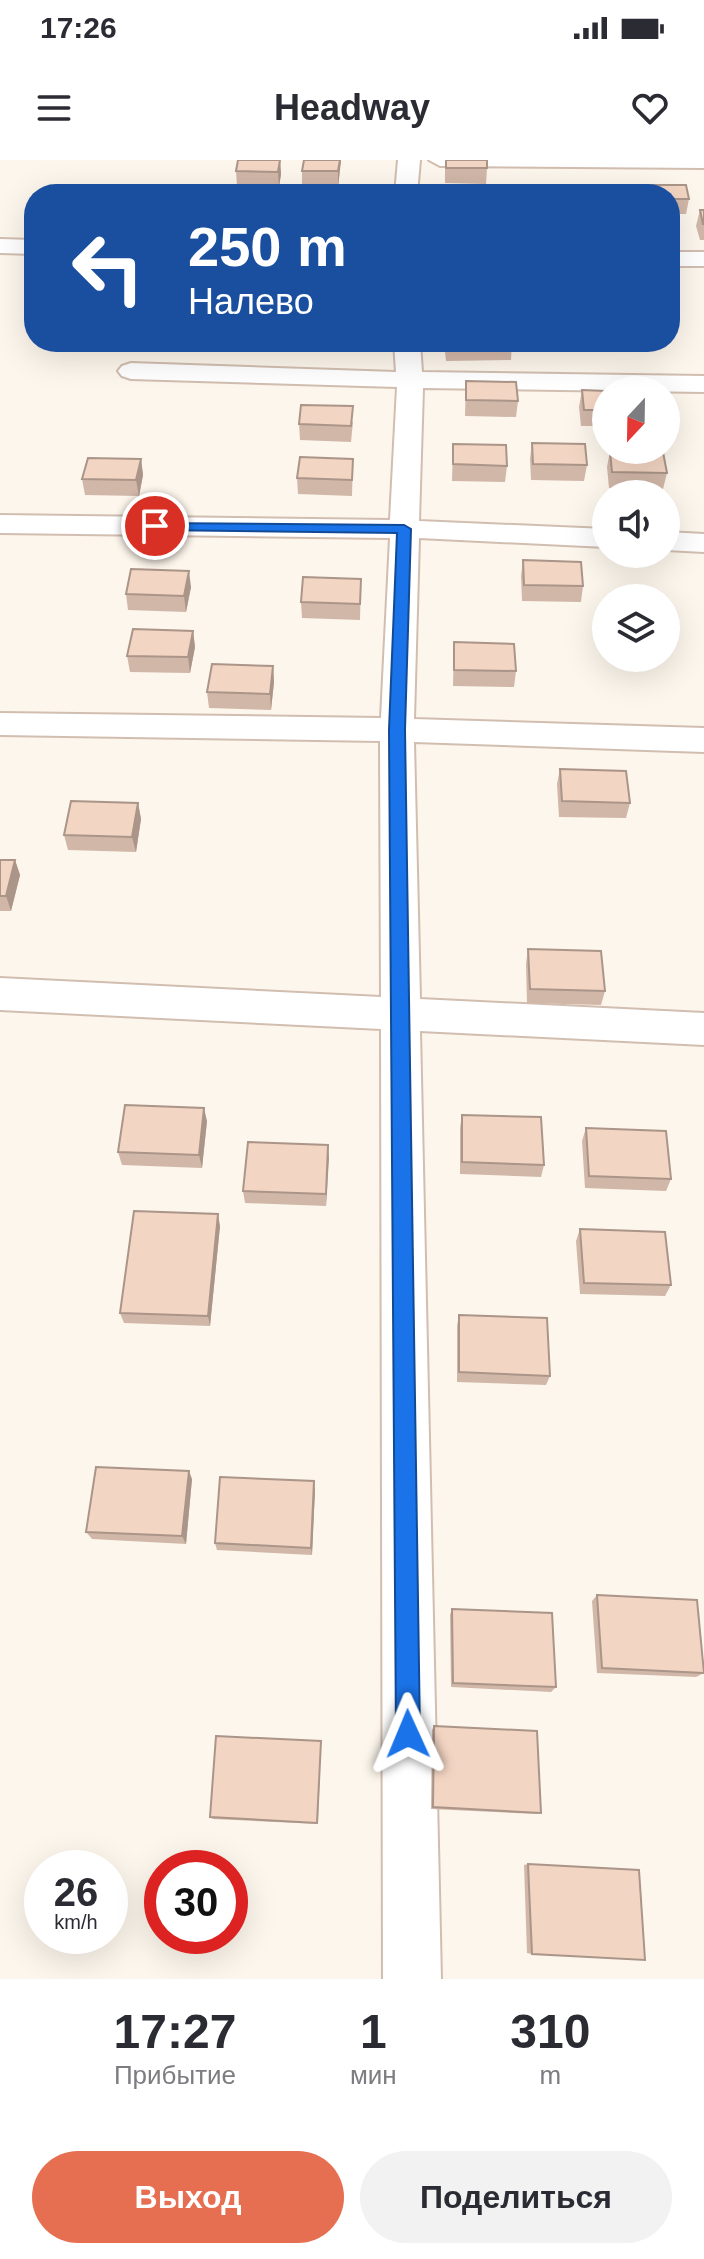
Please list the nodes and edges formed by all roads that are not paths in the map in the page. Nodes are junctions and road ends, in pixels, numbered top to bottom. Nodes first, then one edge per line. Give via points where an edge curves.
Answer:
1 (409, 160) edge
2 (440, 160) edge
3 (704, 162) edge
4 (407, 184) edge
5 (0, 246) edge
6 (24, 247) edge
7 (680, 259) edge
8 (704, 259) edge
9 (408, 361) edge
10 (131, 371) dead end
11 (704, 384) edge
12 (0, 524) edge
13 (404, 529) junction
14 (592, 537) edge
15 (680, 542) edge
16 (704, 543) edge
17 (0, 724) edge
18 (397, 730) junction
19 (704, 740) edge
20 (0, 994) edge
21 (399, 1015) junction
22 (704, 1029) edge
23 (412, 1979) edge

1 - 4 street
2 - 3 street
5 - 6 street
7 - 8 street
9 - 10 street
9 - 11 street
9 - 13 street
12 - 13 street
13 - 14 street
13 - 18 street
15 - 16 street
17 - 18 street
18 - 19 street
18 - 21 street
20 - 21 street
21 - 22 street
21 - 23 street

